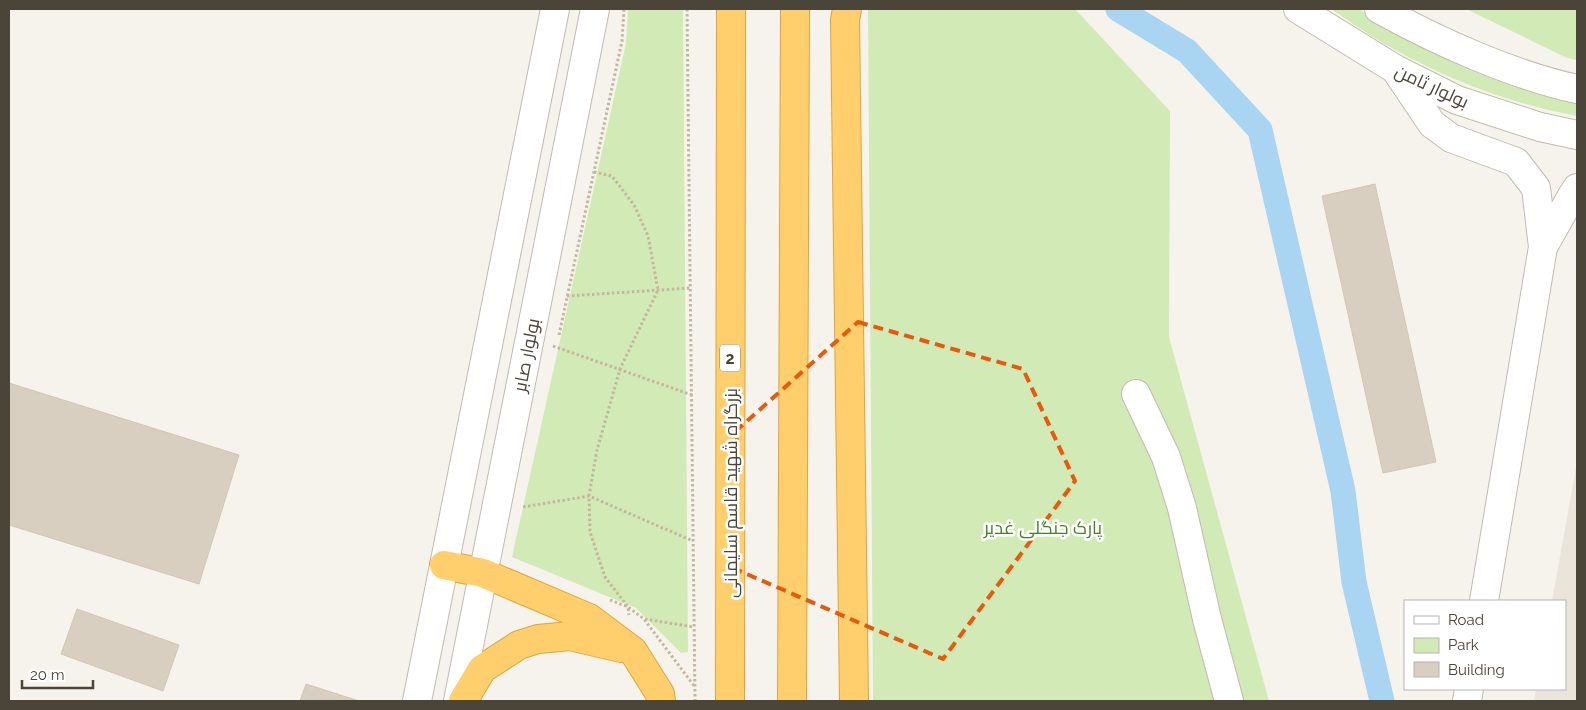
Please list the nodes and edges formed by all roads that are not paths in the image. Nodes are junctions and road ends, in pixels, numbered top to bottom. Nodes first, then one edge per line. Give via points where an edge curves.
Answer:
1 (555, 9) edge
2 (595, 9) edge
3 (847, 9) edge
4 (1298, 9) edge
5 (1379, 9) edge
6 (731, 12) edge
7 (795, 15) edge
8 (1395, 69) junction
9 (1577, 89) edge
10 (1577, 135) edge
11 (1577, 188) edge
12 (1543, 247) junction
13 (1136, 394) dead end
14 (444, 565) junction
15 (483, 573) junction
16 (1484, 600) edge
17 (633, 650) junction
18 (417, 701) edge
19 (458, 701) edge
20 (463, 701) edge
21 (661, 701) edge
22 (730, 701) edge
23 (792, 701) edge
24 (854, 701) edge
25 (1229, 701) edge

1 - 14 street
2 - 15 street, بولوار صابر
3 - 24 highway
4 - 8 street, بولوار ثامن
5 - 9 street via 1471,54
6 - 22 highway, بزرگراه شهید قاسم سلیمانی / 2
7 - 23 highway
8 - 10 street, بولوار ثامن via 1457,100 1540,127
8 - 12 street via 1432,124 1451,138 1516,162 1536,188
11 - 12 street
12 - 16 street
13 - 25 street via 1166,457 1182,508
14 - 15 highway
14 - 18 street
15 - 17 highway via 589,618
15 - 19 street, بولوار صابر
17 - 20 highway via 570,636 538,639 519,645 482,669
17 - 21 highway

